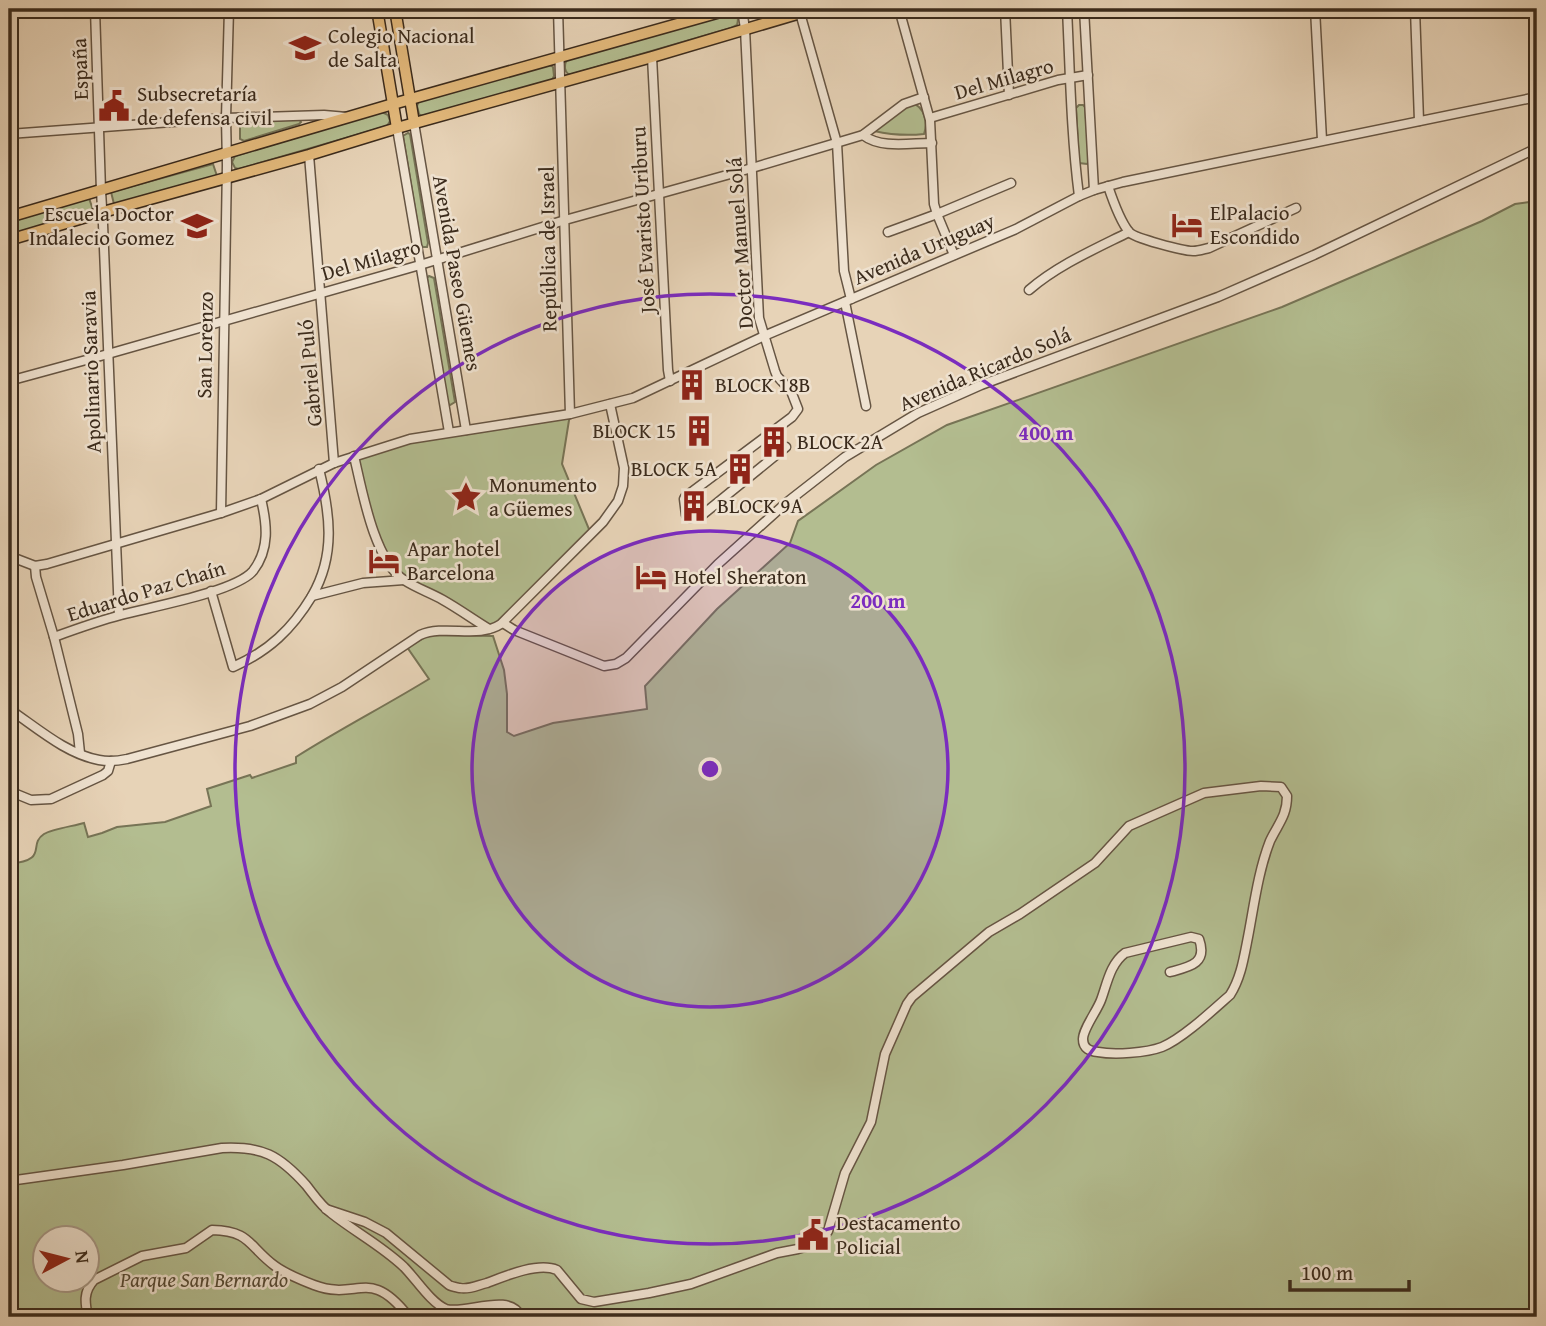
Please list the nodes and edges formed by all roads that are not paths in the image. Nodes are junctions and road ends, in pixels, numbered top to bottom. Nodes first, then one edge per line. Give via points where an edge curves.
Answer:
1 (95, 9) edge
2 (229, 9) edge
3 (377, 9) edge
4 (395, 9) edge
5 (558, 9) edge
6 (731, 9) edge
7 (742, 9) edge
8 (814, 9) edge
9 (899, 9) edge
10 (1005, 9) edge
11 (1068, 9) edge
12 (1084, 9) edge
13 (1315, 9) edge
14 (1415, 9) edge
15 (800, 13) junction
16 (745, 29) junction
17 (559, 56) junction
18 (653, 57) junction
19 (1088, 75) junction
20 (1070, 78) junction
21 (561, 83) junction
22 (1009, 95) junction
23 (924, 97) junction
24 (1537, 97) edge
25 (410, 99) junction
26 (393, 104) junction
27 (350, 117) junction
28 (226, 118) junction
29 (930, 118) junction
30 (1419, 121) junction
31 (414, 123) junction
32 (99, 128) junction
33 (397, 128) junction
34 (9, 134) edge
35 (863, 135) junction
36 (1322, 140) junction
37 (837, 143) junction
38 (932, 143) junction
39 (1537, 148) edge
40 (226, 154) junction
41 (309, 155) junction
42 (752, 168) junction
43 (226, 178) junction
44 (1012, 183) dead end
45 (1108, 186) junction
46 (1094, 190) junction
47 (100, 191) junction
48 (658, 194) junction
49 (1079, 196) junction
50 (1296, 208) dead end
51 (103, 212) junction
52 (937, 214) junction
53 (9, 217) edge
54 (565, 220) junction
55 (888, 232) dead end
56 (1129, 232) junction
57 (9, 240) edge
58 (954, 255) junction
59 (436, 259) junction
60 (420, 264) junction
61 (1029, 290) dead end
62 (321, 293) junction
63 (848, 301) junction
64 (223, 320) junction
65 (764, 336) junction
66 (108, 354) junction
67 (9, 381) edge
68 (670, 381) junction
69 (610, 404) junction
70 (866, 406) dead end
71 (570, 414) junction
72 (466, 430) junction
73 (449, 432) junction
74 (786, 447) dead end
75 (354, 456) junction
76 (334, 463) junction
77 (319, 469) junction
78 (261, 499) junction
79 (221, 513) junction
80 (116, 545) junction
81 (9, 556) edge
82 (35, 566) junction
83 (404, 580) junction
84 (211, 591) junction
85 (312, 596) junction
86 (119, 615) junction
87 (503, 623) junction
88 (490, 630) junction
89 (54, 637) junction
90 (9, 709) edge
91 (80, 753) junction
92 (111, 761) junction
93 (9, 791) edge
94 (1170, 972) dead end
95 (9, 1181) edge
96 (326, 1209) junction
97 (89, 1317) edge
98 (409, 1317) edge
99 (521, 1317) edge

1 - 32 street, España
2 - 28 street, San Lorenzo
3 - 26 main road
4 - 25 main road
5 - 17 street, República de Israel
6 - 17 main road
7 - 16 street, Doctor Manuel Solá
8 - 15 main road
9 - 23 street
10 - 22 street
11 - 20 street
12 - 19 street
13 - 36 street
14 - 30 street
15 - 16 main road
15 - 37 street
16 - 18 main road
16 - 42 street, Doctor Manuel Solá
17 - 21 street, República de Israel
17 - 25 main road
18 - 21 main road
18 - 48 street, José Evaristo Uriburu
19 - 20 street, Del Milagro
19 - 46 street
20 - 22 street, Del Milagro
20 - 49 street
21 - 31 main road
21 - 54 street, República de Israel
22 - 29 street, Del Milagro
23 - 29 street
23 - 35 street, Del Milagro via 904,104
24 - 30 street, Avenida Uruguay
25 - 26 main road
25 - 31 main road
26 - 27 main road
26 - 33 main road
27 - 28 street
27 - 40 main road
28 - 32 street
28 - 40 street, San Lorenzo
29 - 38 street
30 - 36 street, Avenida Uruguay
31 - 33 main road
31 - 59 street, Avenida Paseo Güemes
32 - 34 street
32 - 47 street, Apolinario Saravia
33 - 41 main road
33 - 60 street, Avenida Paseo Güemes
35 - 37 street, Del Milagro
35 - 38 street via 885,144
36 - 45 street, Avenida Uruguay
37 - 42 street, Del Milagro
37 - 63 street
38 - 52 street
39 - 87 street, Avenida Ricardo Solá via 1218,297 918,413 845,457 786,503 616,664 604,666
40 - 43 street, San Lorenzo
40 - 47 main road
41 - 43 main road
41 - 62 street, Gabriel Puló
42 - 48 street, Del Milagro
42 - 65 street, Doctor Manuel Solá via 759,318
43 - 51 main road
43 - 64 street, San Lorenzo
44 - 52 street
45 - 46 street, Avenida Uruguay
45 - 56 street
46 - 49 street, Avenida Uruguay
47 - 51 street, Apolinario Saravia
47 - 53 main road
48 - 54 street, Del Milagro
48 - 68 street, José Evaristo Uriburu
49 - 58 street, Avenida Uruguay
50 - 56 street via 1195,251
51 - 57 main road
51 - 66 street, Apolinario Saravia
52 - 55 street
52 - 58 street
54 - 59 street, Del Milagro
54 - 71 street, República de Israel
56 - 61 street
58 - 63 street, Avenida Uruguay
59 - 60 street, Del Milagro
59 - 72 street, Avenida Paseo Güemes
60 - 62 street, Del Milagro
60 - 73 street, Avenida Paseo Güemes
62 - 64 street, Del Milagro
62 - 76 street, Gabriel Puló
63 - 65 street, Avenida Uruguay
63 - 70 street
64 - 66 street, Del Milagro
64 - 79 street, San Lorenzo
65 - 68 street, Avenida Uruguay
65 - 74 street, Doctor Manuel Solá via 777,376 789,387 798,409 685,496 688,517 701,516
66 - 67 street, Del Milagro
66 - 80 street, Apolinario Saravia
68 - 69 street, Avenida Uruguay
69 - 71 street, Avenida Uruguay
69 - 87 street via 624,468 618,501
71 - 72 street, Avenida Uruguay
72 - 73 street, Avenida Uruguay
73 - 75 street, Avenida Uruguay
75 - 76 street, Avenida Uruguay
75 - 83 street via 373,531 391,566
76 - 77 street, Avenida Uruguay
77 - 78 street, Avenida Uruguay
77 - 85 street via 329,536 323,575
78 - 79 street, Avenida Uruguay
78 - 84 street, Eduardo Paz Chaín via 266,536 256,566 241,580
79 - 80 street, Avenida Uruguay
80 - 82 street, Avenida Uruguay
80 - 86 street, Apolinario Saravia
81 - 82 street
82 - 89 street
83 - 85 street via 363,583
83 - 88 street
84 - 85 street via 233,667 288,630
84 - 86 street, Eduardo Paz Chaín
86 - 89 street, Eduardo Paz Chaín
87 - 88 street
88 - 92 street via 427,632 310,704 250,726
89 - 91 street
90 - 91 street
91 - 92 street
92 - 93 street via 103,775 51,799 31,800
94 - 96 street via 1195,964 1201,953 1199,939 1191,937 1121,956 1083,1035 1088,1050 1104,1053 1161,1047 1230,995 1242,965 1269,846 1283,818 1287,796 1281,787 1204,793 1129,826 1095,863 989,932 912,997 885,1054 871,1122 845,1173 828,1231 816,1244 691,1284 594,1302 581,1299 557,1270 543,1267 459,1289 386,1233
95 - 96 street via 238,1147 280,1161
96 - 99 street via 385,1251 447,1309 499,1305 510,1307
97 - 98 street via 85,1293 94,1280 142,1256 186,1248 212,1230 237,1233 277,1267 315,1286 382,1291

